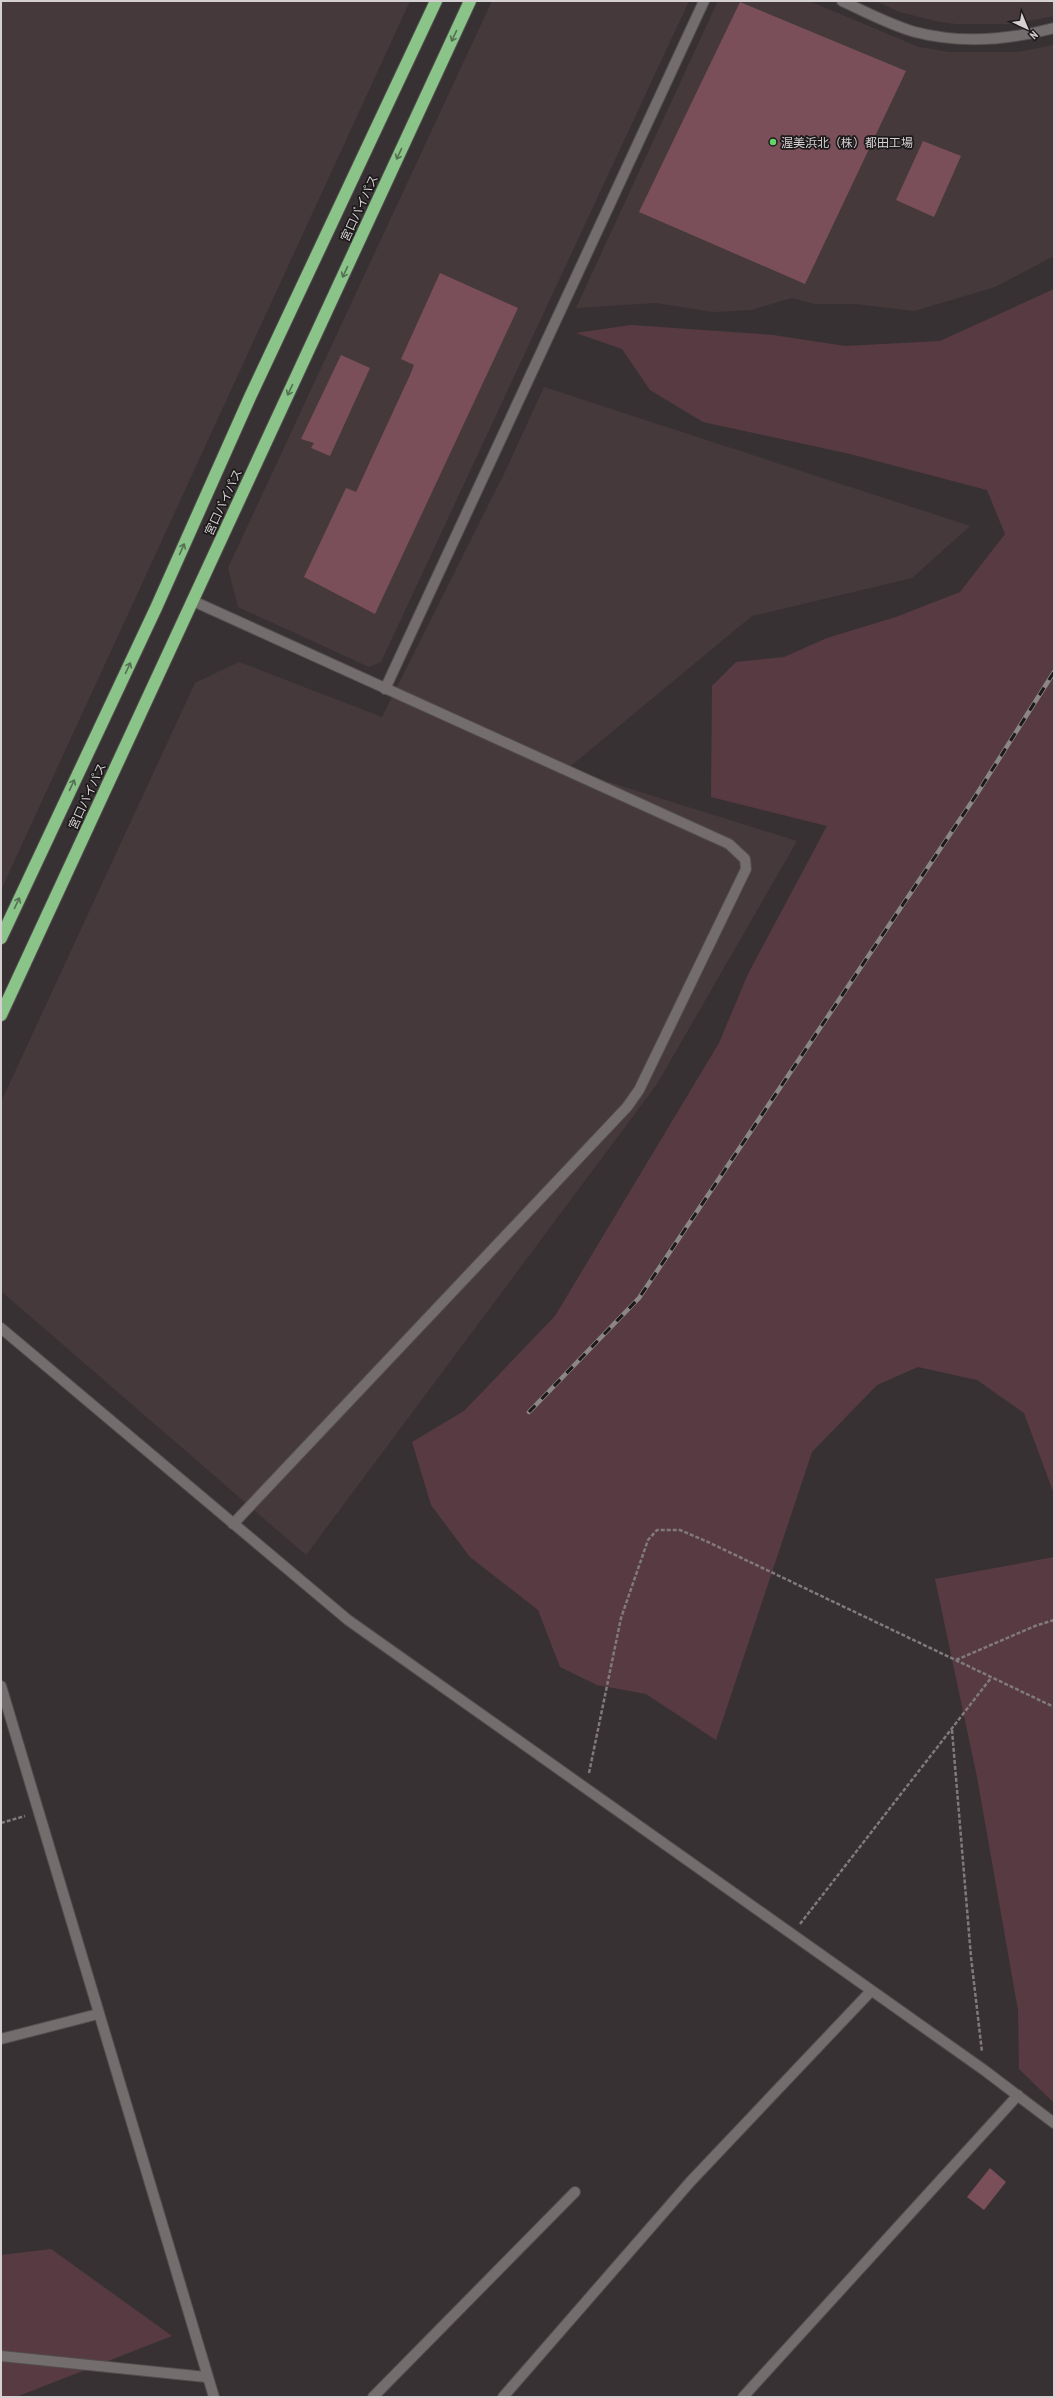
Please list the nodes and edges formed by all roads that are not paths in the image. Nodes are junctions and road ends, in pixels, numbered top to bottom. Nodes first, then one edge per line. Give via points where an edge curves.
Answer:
1 (436, 1) edge
2 (470, 1) edge
3 (704, 1) edge
4 (842, 1) edge
5 (1054, 28) edge
6 (193, 601) junction
7 (385, 689) junction
8 (1, 938) edge
9 (1, 1015) edge
10 (1, 1328) edge
11 (233, 1524) junction
12 (1, 1686) edge
13 (871, 1991) junction
14 (98, 2014) junction
15 (1, 2039) edge
16 (1018, 2095) junction
17 (1054, 2123) edge
18 (575, 2192) dead end
19 (1, 2356) edge
20 (206, 2378) junction
21 (214, 2397) edge
22 (373, 2397) edge
23 (502, 2397) edge
24 (743, 2397) edge

8 -> 1 highway, 宮口バイパス
2 -> 6 highway, 宮口バイパス
3 - 7 street
4 - 5 street via 892,23 937,36 961,39 993,38 1032,34
6 - 7 street
6 - 9 highway, 宮口バイパス
7 - 11 street via 729,844 745,859 746,869 638,1090 627,1107
10 - 11 street
11 - 13 street via 348,1620
12 - 14 street
13 - 16 street
13 - 23 street via 692,2181
14 - 15 street
14 - 20 street
16 - 17 street
16 - 24 street
18 - 22 street
19 - 20 street
20 - 21 street

